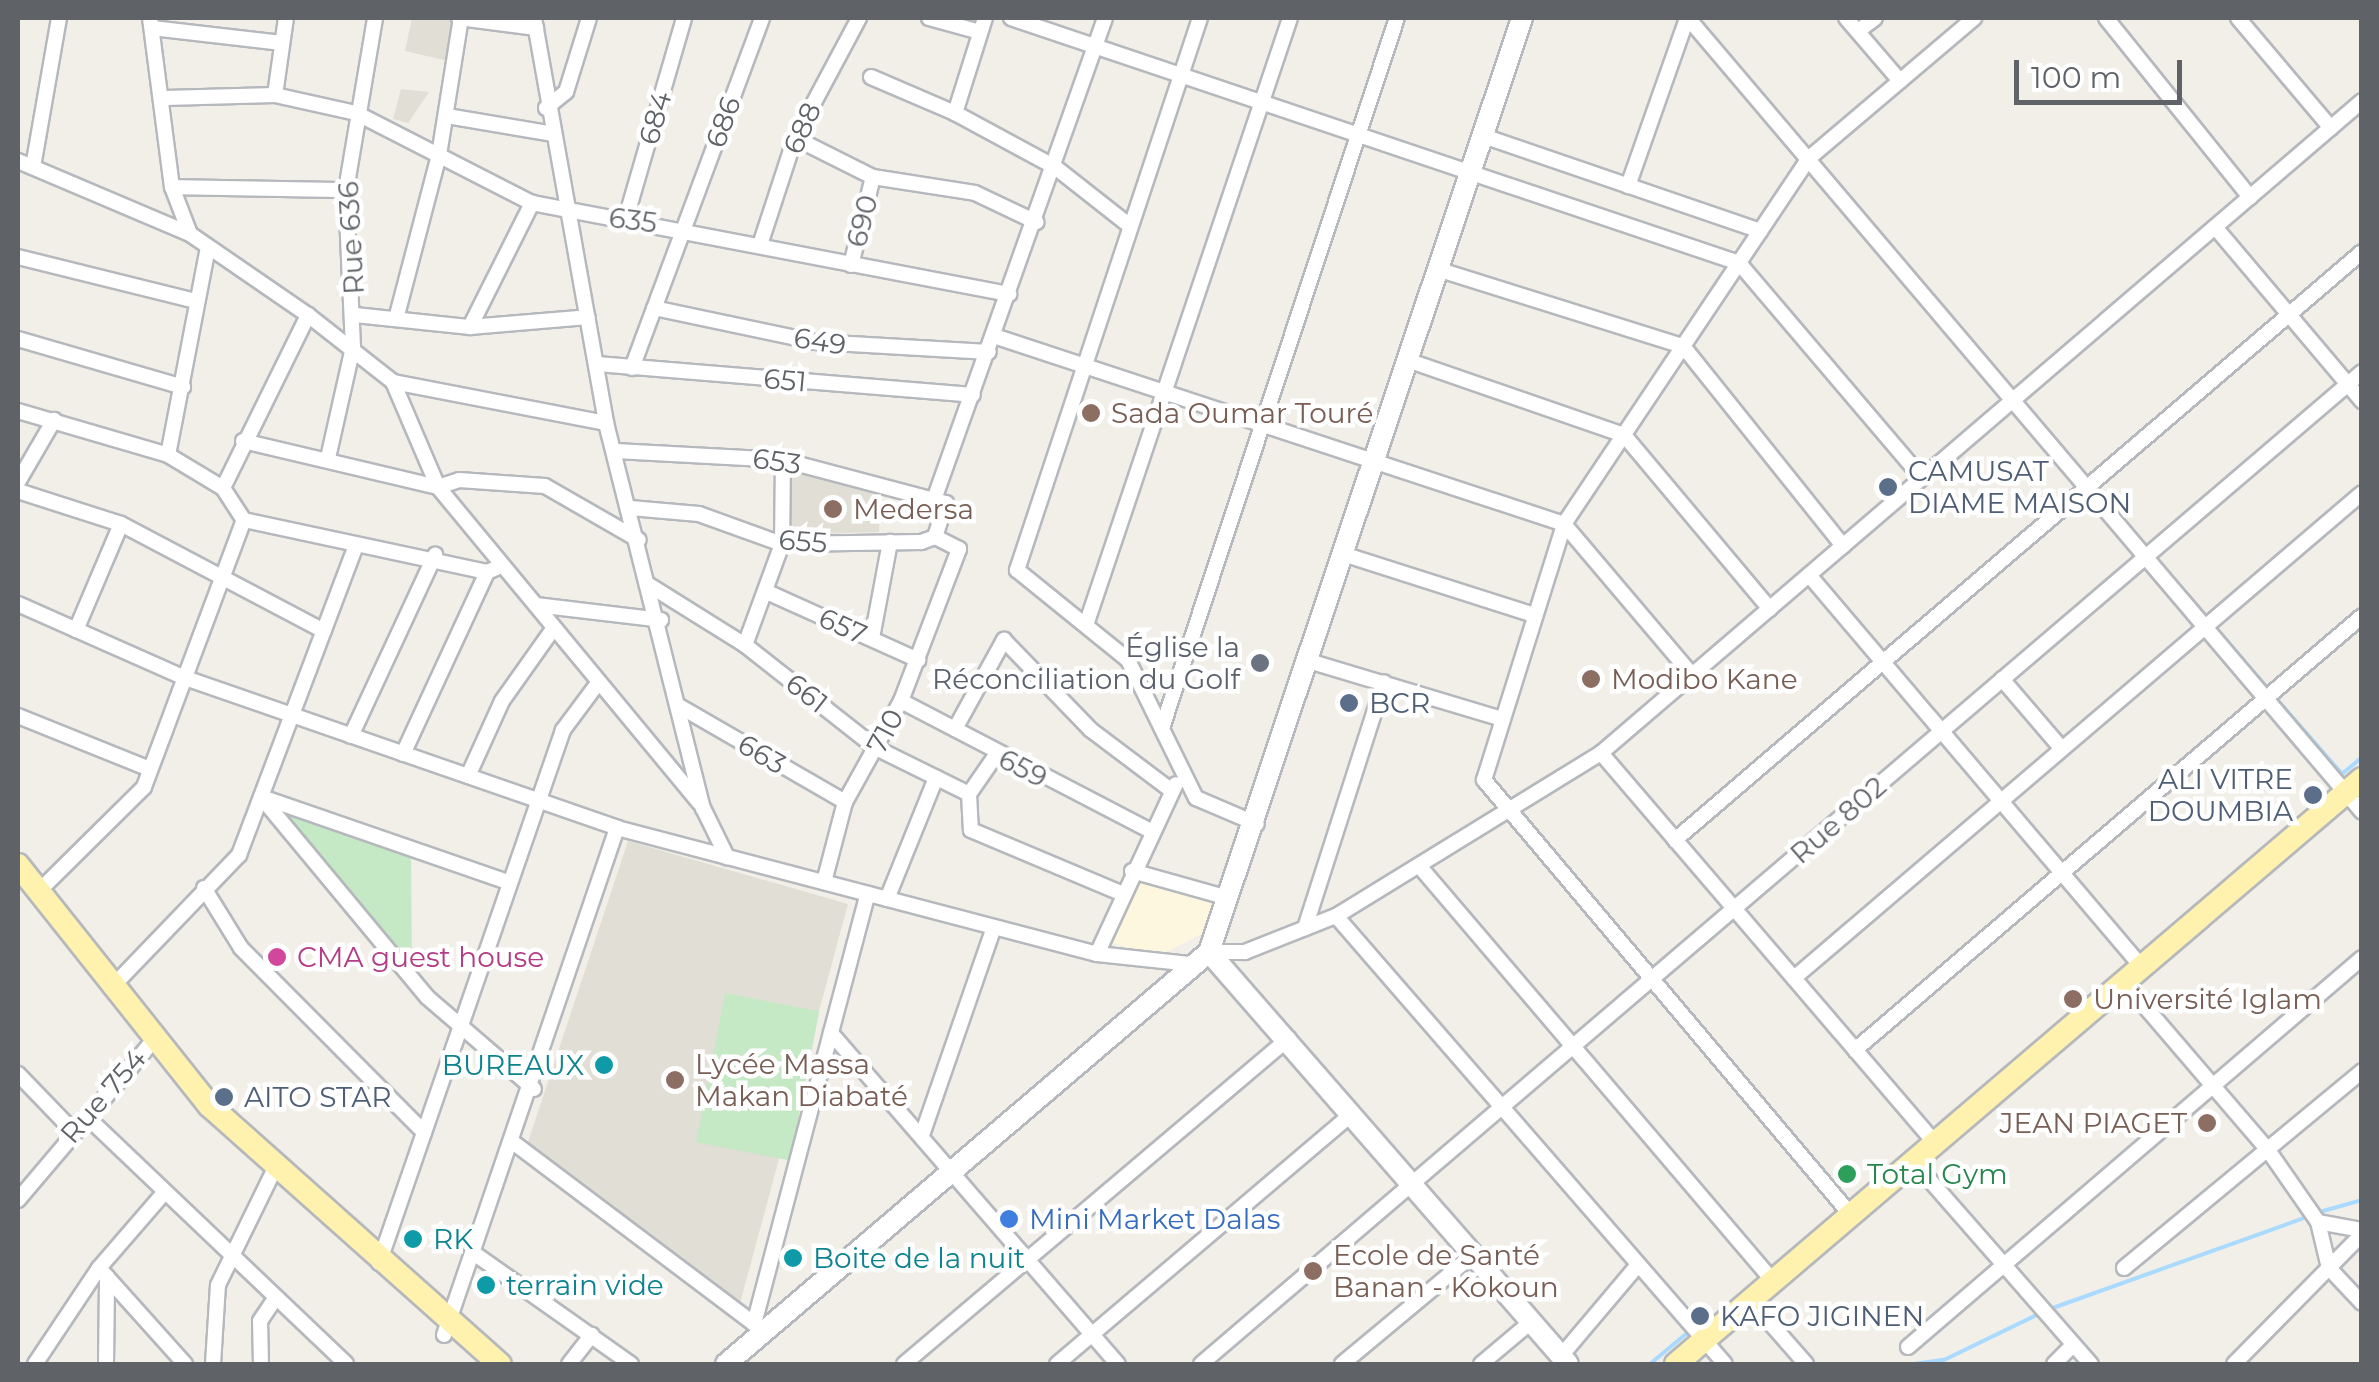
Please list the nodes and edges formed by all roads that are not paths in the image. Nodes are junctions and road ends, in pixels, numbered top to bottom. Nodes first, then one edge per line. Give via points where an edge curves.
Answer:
1 (59, 18) edge
2 (286, 18) edge
3 (376, 18) edge
4 (460, 18) edge
5 (589, 18) edge
6 (684, 18) edge
7 (762, 18) edge
8 (859, 18) edge
9 (929, 18) edge
10 (1011, 18) edge
11 (1105, 18) edge
12 (1200, 18) edge
13 (1290, 18) edge
14 (1396, 18) edge
15 (1522, 18) edge
16 (1687, 18) edge
17 (1846, 18) edge
18 (1875, 18) edge
19 (1974, 18) edge
20 (2106, 18) edge
21 (2238, 18) edge
22 (151, 23) edge
23 (535, 23) edge
24 (982, 25) edge
25 (1858, 31) junction
26 (282, 43) junction
27 (1096, 46) junction
28 (1181, 74) junction
29 (871, 77) dead end
30 (1900, 81) junction
31 (275, 94) junction
32 (165, 98) junction
33 (1262, 102) junction
34 (2362, 102) edge
35 (546, 108) junction
36 (356, 113) junction
37 (955, 113) junction
38 (447, 116) junction
39 (2331, 128) junction
40 (553, 134) junction
41 (1358, 134) junction
42 (1483, 136) junction
43 (794, 138) junction
44 (439, 155) junction
45 (1808, 159) junction
46 (18, 161) edge
47 (1055, 167) junction
48 (33, 168) junction
49 (1471, 172) junction
50 (873, 177) junction
51 (172, 186) junction
52 (1628, 186) junction
53 (346, 190) junction
54 (2250, 198) junction
55 (532, 203) junction
56 (568, 213) junction
57 (626, 218) junction
58 (1036, 222) junction
59 (686, 226) junction
60 (1130, 226) junction
61 (2215, 227) junction
62 (1760, 231) junction
63 (190, 234) junction
64 (760, 245) junction
65 (208, 247) junction
66 (2362, 252) edge
67 (18, 258) edge
68 (1739, 263) junction
69 (851, 265) junction
70 (1440, 270) junction
71 (1010, 294) junction
72 (196, 301) junction
73 (654, 308) junction
74 (2288, 314) junction
75 (308, 315) junction
76 (354, 315) junction
77 (588, 317) junction
78 (396, 319) junction
79 (470, 327) junction
80 (994, 336) junction
81 (18, 339) edge
82 (1683, 346) junction
83 (353, 347) junction
84 (989, 352) junction
85 (1410, 361) junction
86 (598, 364) junction
87 (1084, 365) junction
88 (632, 368) junction
89 (2362, 372) edge
90 (393, 382) junction
91 (2348, 384) junction
92 (182, 387) junction
93 (1165, 392) junction
94 (973, 396) junction
95 (2012, 400) junction
96 (2362, 401) edge
97 (18, 411) edge
98 (54, 420) junction
99 (606, 423) junction
100 (1262, 424) junction
101 (1624, 435) junction
102 (243, 441) junction
103 (616, 451) junction
104 (168, 455) junction
105 (328, 458) junction
106 (782, 460) junction
107 (1376, 462) junction
108 (1922, 478) junction
109 (18, 482) edge
110 (438, 487) junction
111 (223, 488) junction
112 (2086, 488) junction
113 (18, 491) edge
114 (2362, 493) edge
115 (936, 494) junction
116 (630, 508) junction
117 (244, 520) junction
118 (121, 524) junction
119 (1564, 524) junction
120 (639, 540) junction
121 (928, 540) junction
122 (890, 542) junction
123 (782, 544) junction
124 (356, 545) junction
125 (1843, 546) junction
126 (434, 555) junction
127 (1346, 555) junction
128 (2145, 557) junction
129 (494, 569) junction
130 (1809, 575) junction
131 (221, 580) junction
132 (648, 585) junction
133 (767, 592) junction
134 (18, 604) edge
135 (536, 604) junction
136 (1770, 609) junction
137 (1534, 615) junction
138 (2362, 616) edge
139 (661, 620) junction
140 (1086, 625) junction
141 (2205, 627) junction
142 (553, 629) junction
143 (76, 630) junction
144 (324, 631) junction
145 (872, 638) junction
146 (745, 645) junction
147 (918, 660) junction
148 (1312, 662) junction
149 (1883, 662) junction
150 (1692, 675) junction
151 (185, 678) junction
152 (2002, 679) junction
153 (1384, 682) junction
154 (598, 683) junction
155 (2265, 698) junction
156 (901, 700) junction
157 (679, 706) junction
158 (292, 715) junction
159 (18, 716) edge
160 (1502, 718) junction
161 (1162, 728) junction
162 (955, 729) junction
163 (1942, 731) junction
164 (351, 736) junction
165 (876, 748) junction
166 (2062, 749) junction
167 (404, 754) junction
168 (1601, 754) junction
169 (996, 755) junction
170 (150, 769) junction
171 (468, 776) junction
172 (936, 778) junction
173 (1186, 778) junction
174 (2354, 786) edge
175 (1168, 788) junction
176 (970, 794) junction
177 (261, 797) junction
178 (538, 801) junction
179 (2001, 801) junction
180 (844, 802) junction
181 (703, 808) junction
182 (2362, 812) edge
183 (1507, 813) junction
184 (1258, 825) junction
185 (616, 828) junction
186 (1147, 830) junction
187 (1675, 840) junction
188 (726, 857) junction
189 (18, 865) edge
190 (1421, 868) junction
191 (1132, 871) junction
192 (2062, 873) junction
193 (824, 882) junction
194 (510, 883) junction
195 (204, 888) junction
196 (28, 890) edge
197 (868, 894) junction
198 (1123, 894) junction
199 (1230, 898) junction
200 (887, 899) junction
201 (1734, 909) junction
202 (1336, 916) junction
203 (994, 927) junction
204 (1305, 928) junction
205 (1097, 954) junction
206 (1200, 958) junction
207 (2362, 958) edge
208 (2132, 974) junction
209 (1794, 978) junction
210 (1650, 980) junction
211 (110, 988) junction
212 (460, 1026) junction
213 (831, 1032) junction
214 (1289, 1038) junction
215 (148, 1044) junction
216 (1576, 1044) junction
217 (1855, 1050) junction
218 (2362, 1071) edge
219 (18, 1074) edge
220 (2212, 1086) junction
221 (534, 1089) junction
222 (1502, 1107) junction
223 (1352, 1114) junction
224 (86, 1116) junction
225 (72, 1130) junction
226 (424, 1132) junction
227 (922, 1136) junction
228 (514, 1143) junction
229 (1935, 1143) junction
230 (2268, 1150) junction
231 (1913, 1162) junction
232 (952, 1170) junction
233 (270, 1176) junction
234 (1414, 1183) junction
235 (163, 1194) junction
236 (18, 1200) edge
237 (1851, 1215) junction
238 (2318, 1222) junction
239 (2362, 1232) edge
240 (475, 1254) junction
241 (1474, 1254) junction
242 (1028, 1260) junction
243 (230, 1261) junction
244 (379, 1264) junction
245 (1638, 1265) junction
246 (2003, 1266) junction
247 (2124, 1268) dead end
248 (2329, 1268) junction
249 (103, 1272) junction
250 (1773, 1282) junction
251 (1750, 1300) junction
252 (272, 1303) junction
253 (2362, 1303) edge
254 (1532, 1322) junction
255 (759, 1328) junction
256 (447, 1330) junction
257 (592, 1335) junction
258 (1092, 1335) junction
259 (1704, 1340) junction
260 (2072, 1346) junction
261 (1908, 1347) dead end
262 (1564, 1360) edge
263 (35, 1364) edge
264 (106, 1364) edge
265 (186, 1364) edge
266 (213, 1364) edge
267 (262, 1364) edge
268 (346, 1364) edge
269 (480, 1364) edge
270 (500, 1364) edge
271 (569, 1364) edge
272 (632, 1364) edge
273 (726, 1364) edge
274 (904, 1364) edge
275 (1058, 1364) edge
276 (1118, 1364) edge
277 (1201, 1364) edge
278 (1342, 1364) edge
279 (1481, 1364) edge
280 (1676, 1364) edge
281 (1725, 1364) edge
282 (1806, 1364) edge
283 (2054, 1364) edge
284 (2091, 1364) edge
285 (2234, 1364) edge

1 - 48 street
2 - 26 street
3 - 36 street, Rue 636
4 - 23 street
4 - 38 street
5 - 35 street via 566,92
6 - 57 street, 684
7 - 59 street, 686
8 - 43 street, 688
9 - 24 street
10 - 27 street
11 - 27 street
12 - 28 street
13 - 33 street
14 - 41 street
15 - 42 street
16 - 45 street
16 - 52 street
17 - 25 street
18 - 25 street
19 - 30 street
20 - 54 street
21 - 39 street
22 - 26 street
22 - 32 street
23 - 35 street
24 - 37 street
25 - 30 street
26 - 31 street
27 - 28 street
27 - 47 street
28 - 33 street
28 - 60 street
29 - 37 street
30 - 45 street
31 - 32 street, 635
31 - 36 street, 635
32 - 51 street
33 - 41 street
33 - 93 street
34 - 39 street
35 - 40 street
36 - 44 street, 635
36 - 53 street, Rue 636
37 - 47 street
38 - 40 street
38 - 44 street
39 - 54 street
40 - 56 street
41 - 49 street
41 - 100 street
42 - 49 street
42 - 52 street
43 - 50 street
43 - 64 street, 688
44 - 55 street, 635
44 - 78 street
45 - 62 street
45 - 95 street
46 - 48 street
47 - 58 street
47 - 60 street
48 - 63 street
49 - 68 street
49 - 70 street
50 - 58 street via 974,192
50 - 69 street, 690
51 - 53 street
51 - 63 street
52 - 62 street
53 - 76 street, Rue 636
54 - 61 street
55 - 56 street, 635
55 - 79 street
56 - 57 street, 635
56 - 77 street
57 - 59 street, 635
58 - 71 street
59 - 64 street, 635
59 - 73 street, 686
60 - 87 street
61 - 74 street
61 - 95 street
62 - 68 street
63 - 65 street
64 - 69 street, 635
65 - 72 street
65 - 75 street
66 - 74 street
67 - 72 street
68 - 82 street
68 - 108 street
69 - 71 street, 635
70 - 82 street
70 - 85 street
71 - 80 street
72 - 92 street
73 - 84 street, 649 via 816,342
73 - 88 street, 686
74 - 91 street
74 - 112 street
75 - 83 street
75 - 102 street
76 - 78 street
76 - 83 street, Rue 636
77 - 79 street
77 - 86 street
78 - 79 street
80 - 84 street
80 - 87 street
81 - 92 street
82 - 101 street
82 - 125 street
83 - 90 street
83 - 105 street, Rue 636
84 - 94 street
85 - 101 street
85 - 107 street
86 - 88 street, 651
86 - 99 street
87 - 93 street
87 - 140 street via 1017,570
88 - 94 street, 651
89 - 91 street, Rue 802
90 - 99 street
90 - 110 street
91 - 96 street
91 - 128 street, Rue 802
92 - 104 street
93 - 100 street
93 - 140 street
94 - 115 street
95 - 108 street
95 - 112 street
97 - 98 street
98 - 104 street
98 - 109 street
99 - 103 street
100 - 107 street
100 - 161 street
101 - 119 street
101 - 136 street
102 - 105 street
102 - 111 street
103 - 106 street, 653
103 - 116 street
104 - 111 street
105 - 110 street
106 - 115 street, 653
106 - 123 street
107 - 119 street
107 - 127 street
108 - 125 street
110 - 120 street via 460,480 545,486
110 - 129 street
111 - 117 street
112 - 128 street
112 - 149 street
113 - 118 street
114 - 141 street
115 - 121 street via 946,503
116 - 120 street
116 - 123 street, 655 via 699,514
117 - 124 street
117 - 131 street
118 - 131 street
118 - 143 street
119 - 137 street
119 - 150 street
120 - 132 street
121 - 122 street, 655
121 - 147 street, 710 via 960,549
122 - 123 street, 655
122 - 145 street
123 - 133 street
124 - 126 street
124 - 144 street
125 - 130 street
126 - 129 street
126 - 164 street
127 - 137 street
127 - 148 street
128 - 141 street
128 - 152 street, Rue 802
129 - 135 street
129 - 167 street
130 - 136 street
130 - 149 street
131 - 144 street
131 - 151 street
132 - 139 street
132 - 146 street, 661
133 - 145 street, 657
133 - 146 street
134 - 143 street
135 - 139 street
135 - 142 street
136 - 150 street
137 - 160 street
138 - 155 street
139 - 157 street
140 - 161 street via 1128,660
141 - 155 street
141 - 166 street
142 - 154 street
142 - 171 street via 502,701
143 - 151 street
144 - 158 street
145 - 147 street, 657
146 - 165 street, 661
147 - 156 street, 710
148 - 153 street
148 - 184 street
149 - 163 street
149 - 187 street
150 - 168 street
151 - 158 street
151 - 170 street
152 - 163 street, Rue 802
152 - 166 street
153 - 160 street
153 - 204 street
154 - 178 street via 563,730
154 - 181 street
155 - 174 street
155 - 192 street
156 - 162 street, 659
156 - 165 street, 710
157 - 180 street, 663
157 - 181 street
158 - 164 street
158 - 177 street
159 - 170 street
160 - 183 street via 1484,780
161 - 173 street
162 - 169 street, 659
162 - 175 street via 1004,640 1091,730
163 - 179 street
163 - 201 street, Rue 802
164 - 167 street
165 - 172 street, 661
165 - 180 street, 710
166 - 179 street
167 - 171 street
168 - 183 street
168 - 187 street
169 - 176 street
169 - 186 street, 659
170 - 196 street via 136,799
171 - 178 street
172 - 176 street, 661
172 - 200 street
173 - 175 street
173 - 184 street via 1196,798
174 - 182 street
174 - 208 main road
175 - 186 street
176 - 198 street via 971,830
177 - 194 street
177 - 195 street via 240,855
177 - 212 street via 356,919
178 - 185 street
178 - 194 street
179 - 192 street
179 - 209 street
180 - 193 street, 710
181 - 188 street
183 - 190 street
183 - 210 street
184 - 199 street
185 - 188 street
185 - 221 street
186 - 191 street
187 - 201 street
188 - 193 street
189 - 196 main road
190 - 202 street
190 - 216 street
191 - 198 street
191 - 199 street
192 - 208 street
192 - 217 street
193 - 197 street
194 - 212 street
195 - 211 street
195 - 226 street via 241,948
196 - 211 main road
196 - 215 main road
197 - 200 street
197 - 213 street
198 - 205 street
199 - 206 street
200 - 203 street
201 - 209 street
201 - 210 street, Rue 802
202 - 204 street
202 - 222 street
203 - 205 street
203 - 227 street
204 - 206 street via 1245,952
205 - 206 street
206 - 214 street
206 - 232 street
207 - 220 street
208 - 220 street
208 - 229 main road
209 - 217 street
210 - 216 street, Rue 802
210 - 237 street
211 - 215 main road
212 - 221 street
212 - 226 street
213 - 227 street
213 - 255 street
214 - 223 street
214 - 242 street
215 - 224 street, Rue 754
215 - 233 main road
216 - 222 street, Rue 802
216 - 250 street
217 - 229 street
218 - 230 street
219 - 225 street
220 - 230 street
220 - 246 street
221 - 228 street
222 - 234 street, Rue 802
222 - 245 street
223 - 234 street
223 - 258 street
224 - 225 street, Rue 754
224 - 235 street
225 - 236 street, Rue 754
226 - 244 street
227 - 232 street
228 - 240 street
228 - 255 street
229 - 231 main road
230 - 238 street
230 - 247 street
231 - 237 main road
231 - 246 street
232 - 242 street
232 - 255 street
233 - 243 street
233 - 244 main road
233 - 256 main road
234 - 241 street
234 - 277 street, Rue 802
235 - 243 street
235 - 249 street
237 - 250 main road
238 - 239 street
238 - 248 street
239 - 248 street
240 - 256 street
240 - 257 street
241 - 254 street
241 - 278 street
242 - 258 street
242 - 274 street
243 - 252 street
243 - 266 street via 210,1312
244 - 256 main road
245 - 259 street
245 - 262 street
246 - 260 street
246 - 261 street
248 - 253 street
248 - 285 street
249 - 263 street
249 - 264 street
249 - 265 street
250 - 251 main road
251 - 259 main road
251 - 282 street
252 - 267 street via 260,1322
252 - 268 street
254 - 262 street
254 - 279 street
255 - 273 street
256 - 269 main road
256 - 270 main road
257 - 271 street
257 - 272 street
258 - 275 street
258 - 276 street
259 - 280 main road
259 - 281 street
260 - 283 street
260 - 284 street

